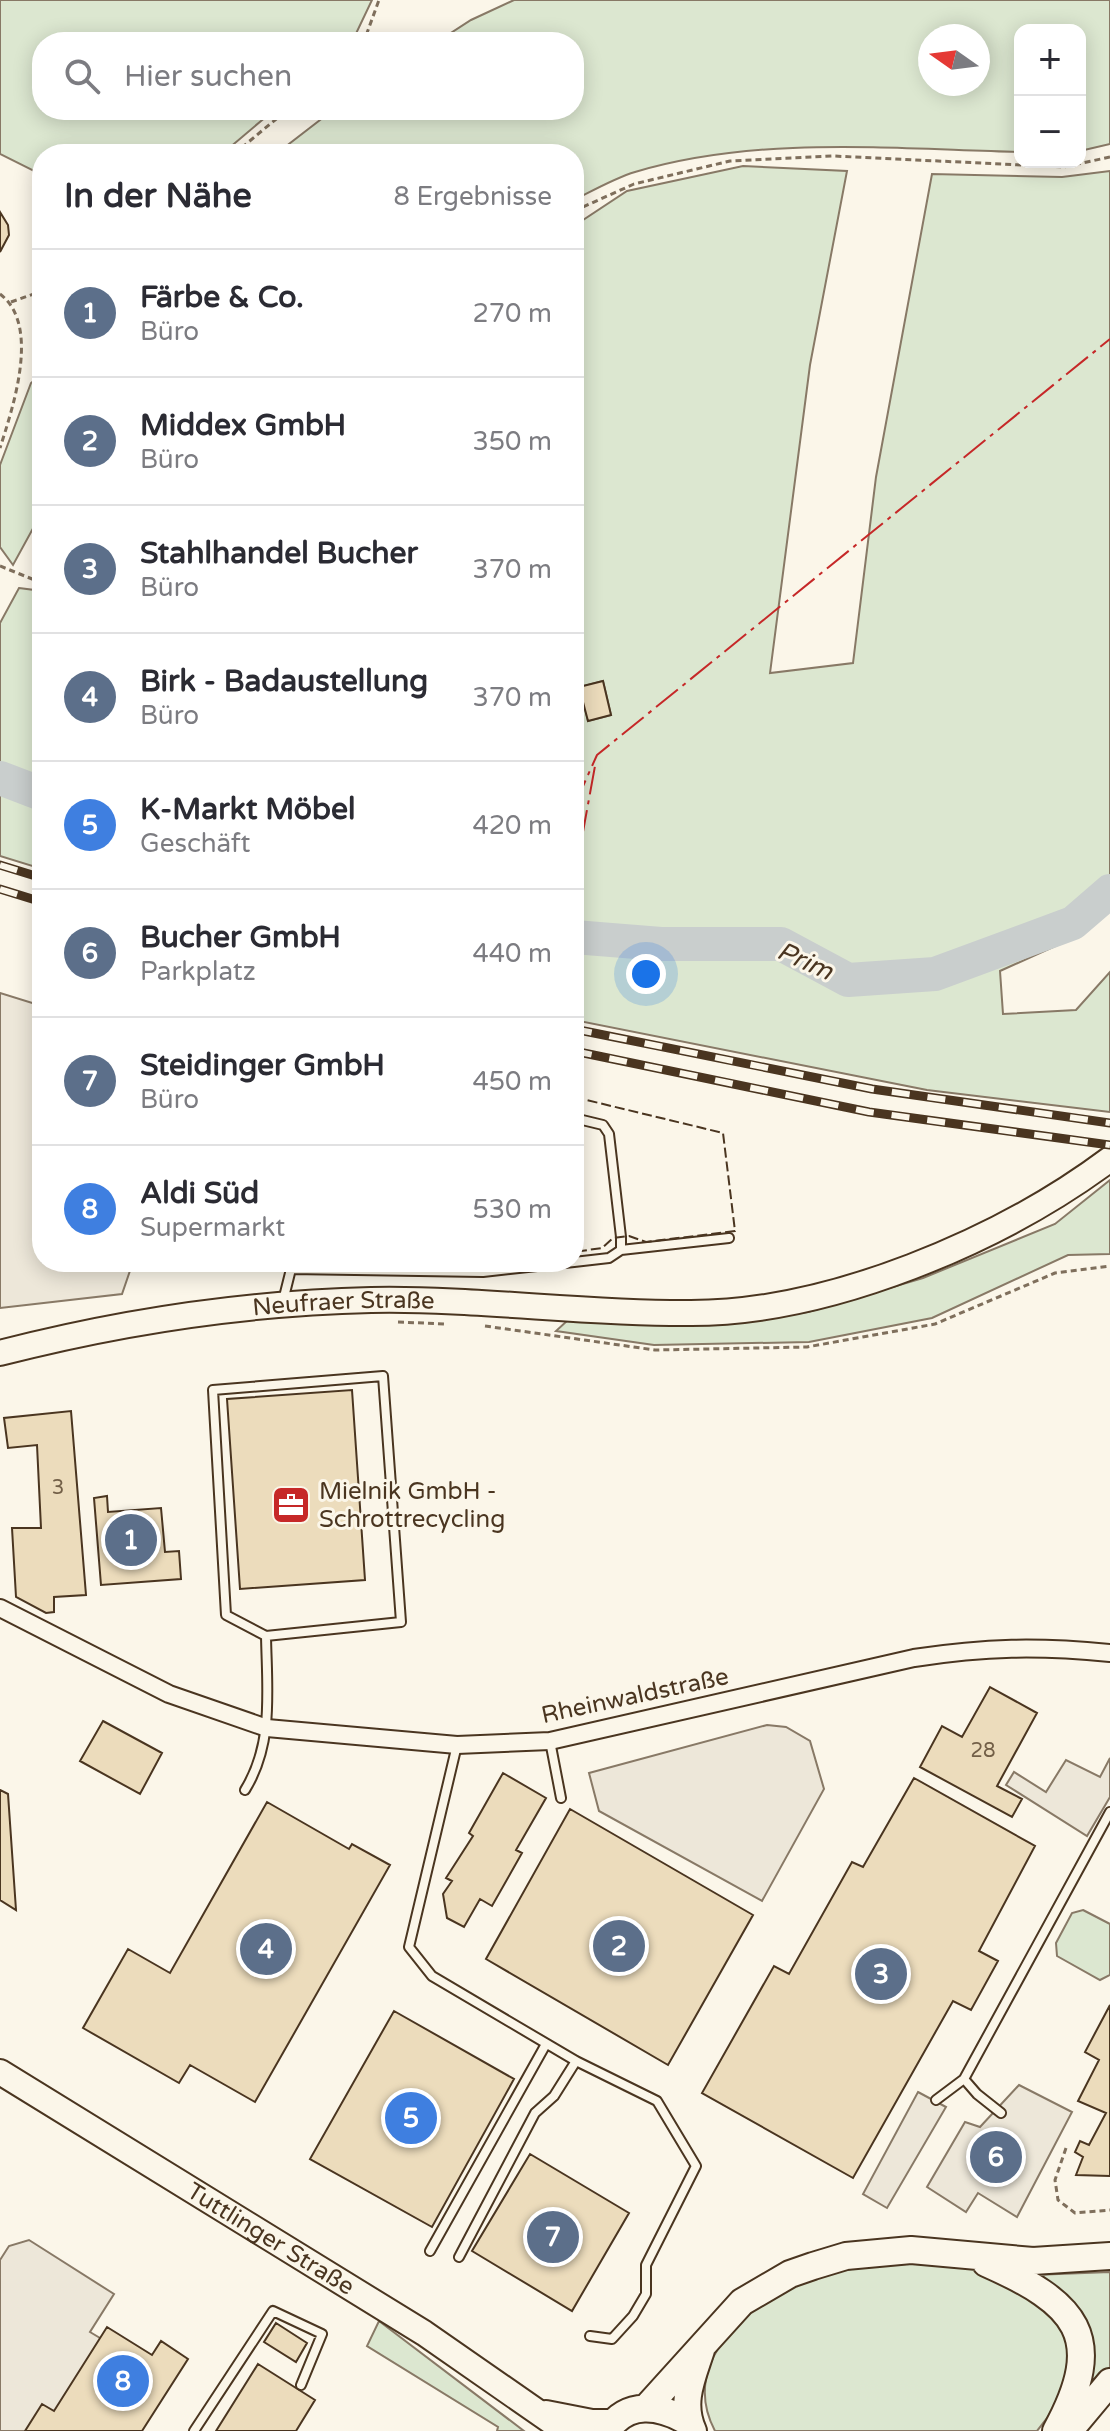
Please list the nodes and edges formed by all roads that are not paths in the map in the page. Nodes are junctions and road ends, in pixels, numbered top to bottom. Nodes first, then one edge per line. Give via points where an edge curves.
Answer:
1 (584, 1120) edge
2 (1110, 1159) edge
3 (729, 1238) dead end
4 (621, 1250) junction
5 (584, 1261) edge
6 (290, 1272) edge
7 (282, 1306) junction
8 (0, 1353) edge
9 (0, 1608) edge
10 (266, 1636) junction
11 (1110, 1653) edge
12 (267, 1728) junction
13 (550, 1741) junction
14 (457, 1745) junction
15 (245, 1790) dead end
16 (561, 1798) dead end
17 (1110, 1812) edge
18 (546, 2044) junction
19 (576, 2061) junction
20 (0, 2072) edge
21 (964, 2079) junction
22 (936, 2100) dead end
23 (1001, 2113) dead end
24 (430, 2251) dead end
25 (968, 2255) junction
26 (1110, 2256) edge
27 (459, 2257) dead end
28 (590, 2336) dead end
29 (702, 2346) junction
30 (301, 2385) dead end
31 (1108, 2385) edge
32 (647, 2407) junction
33 (538, 2412) junction
34 (611, 2426) edge
35 (690, 2426) edge
36 (194, 2431) edge
37 (565, 2431) edge
38 (1056, 2431) edge
39 (1069, 2431) edge

1 - 4 lane via 603,1125 609,1134
2 - 7 street, Neufraer Straße via 1068,1191 1000,1230 804,1301 693,1313 460,1301
3 - 4 lane
4 - 5 lane via 609,1258
6 - 7 lane
7 - 8 street, Neufraer Straße via 169,1318
9 - 12 street, Rheinwaldstraße via 169,1694
10 - 10 lane via 226,1615 213,1390 383,1376 401,1622
10 - 12 lane
11 - 13 street, Rheinwaldstraße via 1032,1646 914,1658
12 - 14 street, Rheinwaldstraße
12 - 15 lane via 260,1765
13 - 14 street, Rheinwaldstraße
13 - 16 lane
14 - 18 lane via 409,1947 432,1976
17 - 21 lane
18 - 19 lane
18 - 24 lane
19 - 27 lane via 554,2096 535,2113
19 - 28 lane via 657,2101 696,2166 646,2265 646,2294 633,2316 612,2339
20 - 33 street, Tuttlinger Straße via 424,2333
21 - 22 lane
21 - 23 lane
25 - 26 main road via 1071,2262
25 - 29 main road via 881,2251 813,2266 742,2302
25 - 38 main road via 1038,2288 1076,2329 1083,2359 1080,2379
29 - 32 main road
29 - 35 main road via 687,2394
30 - 36 lane via 322,2334 273,2311
31 - 39 main road
32 - 34 main road
32 - 35 main road via 657,2407
33 - 34 street, Tuttlinger Straße
33 - 37 street, Tuttlinger Straße

